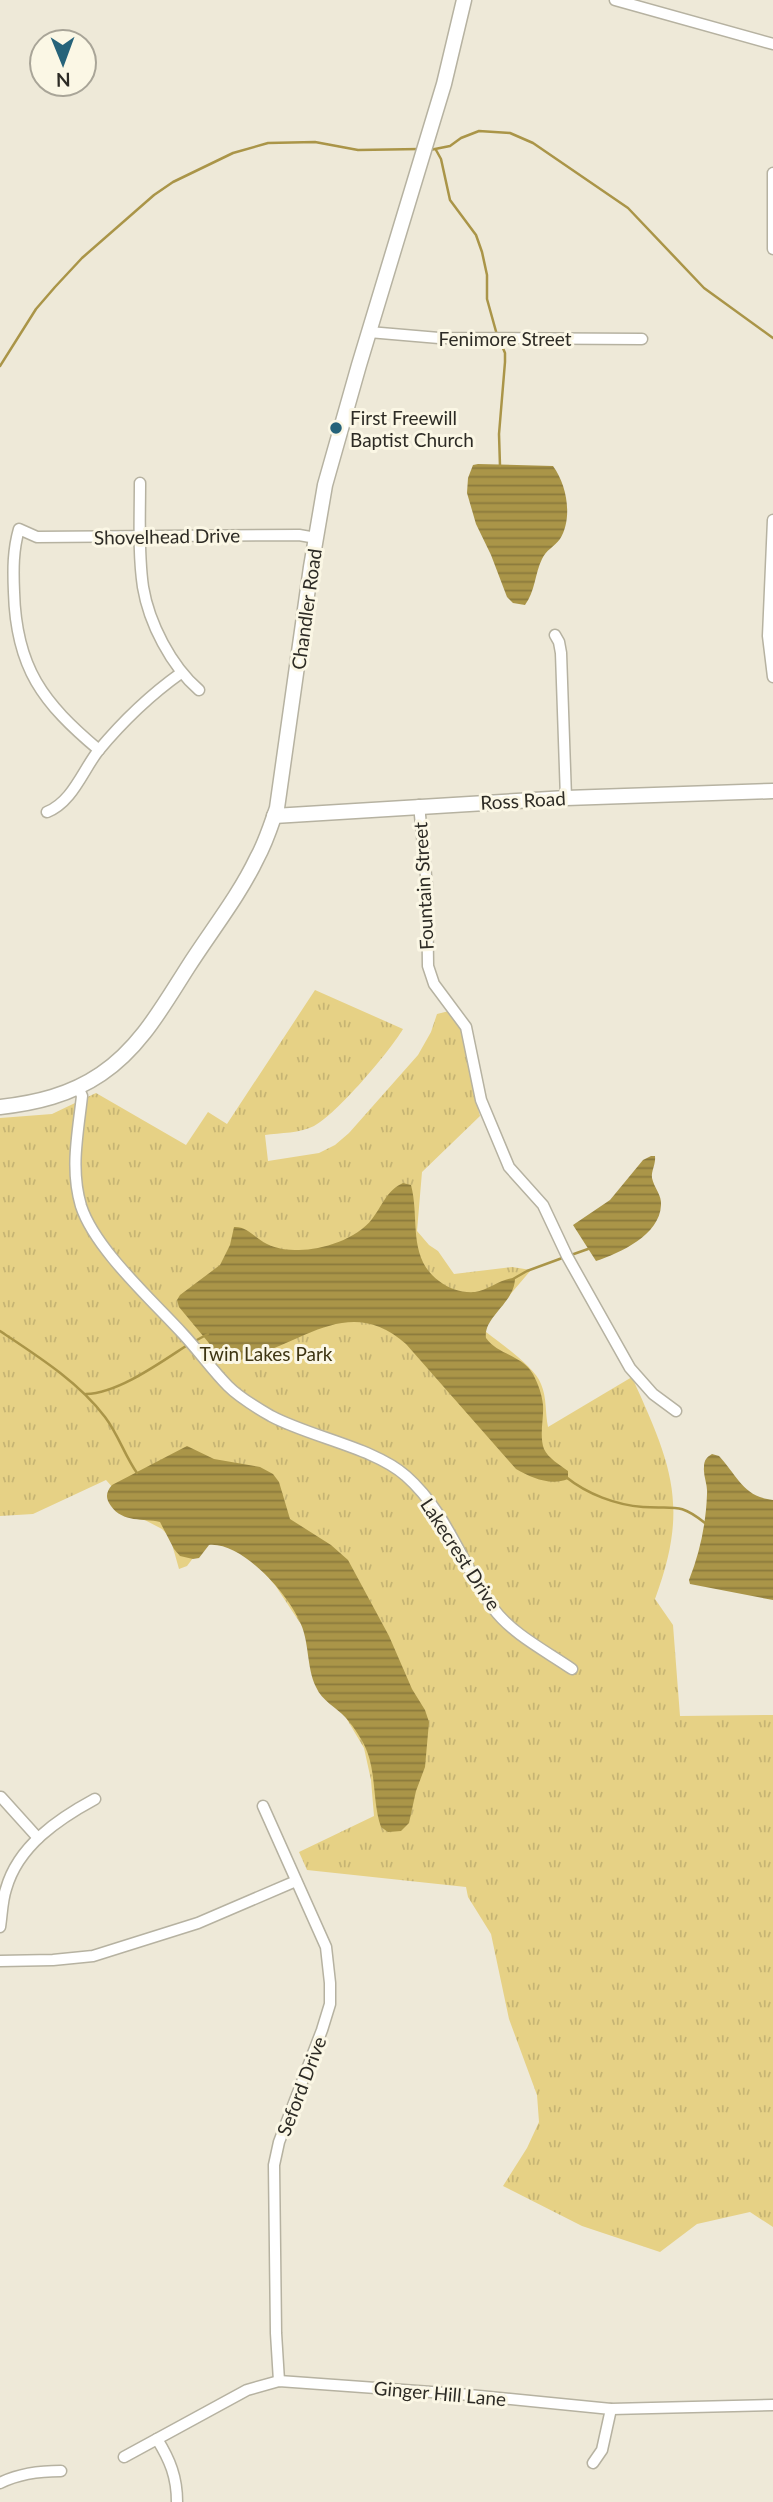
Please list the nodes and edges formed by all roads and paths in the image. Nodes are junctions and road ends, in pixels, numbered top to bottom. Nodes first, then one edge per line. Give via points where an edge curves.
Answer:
1 (464, 0) edge
2 (615, 0) edge
3 (773, 44) edge
4 (773, 173) edge
5 (773, 249) edge
6 (369, 332) junction
7 (642, 339) dead end
8 (139, 483) dead end
9 (773, 520) edge
10 (141, 536) junction
11 (316, 538) junction
12 (555, 635) dead end
13 (181, 673) junction
14 (773, 677) edge
15 (199, 690) dead end
16 (99, 750) junction
17 (773, 791) edge
18 (566, 798) junction
19 (419, 805) junction
20 (47, 812) dead end
21 (274, 816) junction
22 (78, 1087) junction
23 (0, 1107) edge
24 (676, 1411) dead end
25 (572, 1669) dead end
26 (1, 1797) edge
27 (95, 1799) dead end
28 (263, 1805) dead end
29 (38, 1838) junction
30 (296, 1881) junction
31 (0, 1927) edge
32 (0, 1961) edge
33 (279, 2381) junction
34 (773, 2405) edge
35 (611, 2409) junction
36 (157, 2439) junction
37 (124, 2457) dead end
38 (593, 2463) dead end
39 (61, 2471) dead end
40 (0, 2483) edge
41 (177, 2502) edge

1 - 6 street, Chandler Road via 438,107
2 - 3 street
4 - 5 street
6 - 7 street, Fenimore Street via 439,338
6 - 11 street, Chandler Road via 325,485
8 - 10 street
9 - 14 street via 768,636
10 - 11 street, Shovelhead Drive via 299,534
10 - 13 street via 143,587 151,616
10 - 16 street, Shovelhead Drive via 37,537 19,528 13,555 21,652 54,709
11 - 21 street, Chandler Road
12 - 18 street via 561,653
13 - 15 street
13 - 16 street via 134,711
16 - 20 street via 64,803
17 - 18 street, Ross Road
18 - 19 street, Ross Road
19 - 21 street, Ross Road
19 - 24 street, Fountain Street via 428,966 434,984 466,1027 481,1100 509,1167 543,1205 630,1368
21 - 22 street, Chandler Road via 248,875 155,1017 120,1060
22 - 23 street, Chandler Road via 39,1101
22 - 25 street, Lakecrest Drive via 82,1096 74,1173 78,1195 87,1219 121,1267 229,1388 269,1415 391,1465 406,1476 442,1518 493,1608 509,1625
26 - 29 street
27 - 29 street
28 - 30 street, Seford Drive
29 - 31 street via 7,1885
30 - 32 street via 198,1923 93,1956
30 - 33 street, Seford Drive via 326,1947 330,2004 274,2165
33 - 35 street, Ginger Hill Lane
33 - 36 street, Ginger Hill Lane via 247,2390
34 - 35 street, Ginger Hill Lane
35 - 38 street via 602,2450
36 - 37 street, Ginger Hill Lane
36 - 41 street via 177,2481
39 - 40 street via 30,2473

